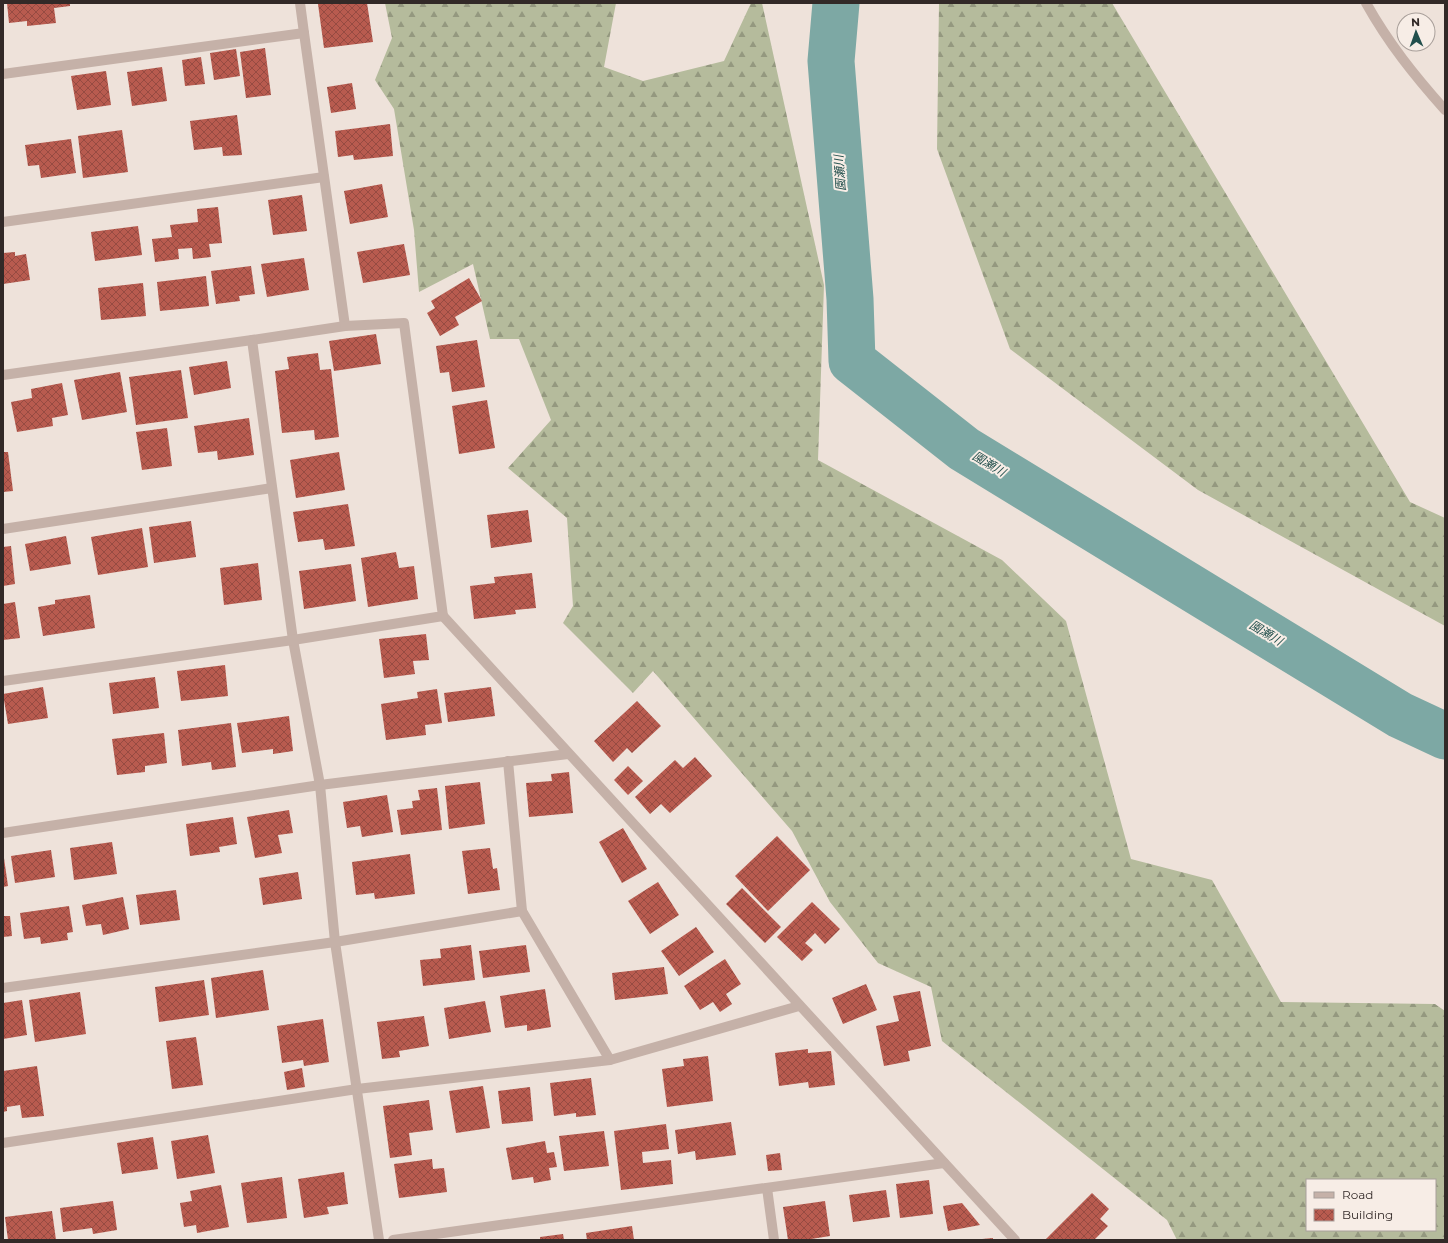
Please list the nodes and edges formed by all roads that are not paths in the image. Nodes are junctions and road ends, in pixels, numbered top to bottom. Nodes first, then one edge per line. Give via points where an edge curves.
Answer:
1 (300, 3) edge
2 (1366, 3) edge
3 (304, 33) junction
4 (3, 74) edge
5 (1445, 110) edge
6 (324, 178) junction
7 (3, 222) edge
8 (345, 326) junction
9 (252, 340) junction
10 (3, 376) edge
11 (272, 488) junction
12 (3, 529) edge
13 (443, 616) junction
14 (293, 640) junction
15 (3, 680) edge
16 (568, 754) junction
17 (508, 761) junction
18 (320, 785) junction
19 (3, 833) edge
20 (522, 911) junction
21 (335, 942) junction
22 (3, 988) edge
23 (800, 1006) junction
24 (610, 1060) junction
25 (357, 1089) junction
26 (3, 1143) edge
27 (944, 1163) junction
28 (766, 1188) junction
29 (379, 1240) edge
30 (393, 1240) edge
31 (774, 1240) edge
32 (1015, 1240) edge

1 - 3 street
2 - 5 street via 1405,64
3 - 4 street
3 - 6 street
6 - 7 street
6 - 8 street
8 - 9 street
8 - 13 street via 404,323
9 - 10 street
9 - 11 street
11 - 12 street
11 - 14 street
13 - 14 street
13 - 16 street
14 - 15 street
14 - 18 street
16 - 17 street
16 - 23 street
17 - 18 street
17 - 20 street
18 - 19 street
18 - 21 street
20 - 21 street
20 - 24 street
21 - 22 street
21 - 25 street
23 - 24 street
23 - 27 street
24 - 25 street
25 - 26 street
25 - 29 street
27 - 28 street
27 - 32 street
28 - 30 street
28 - 31 street

